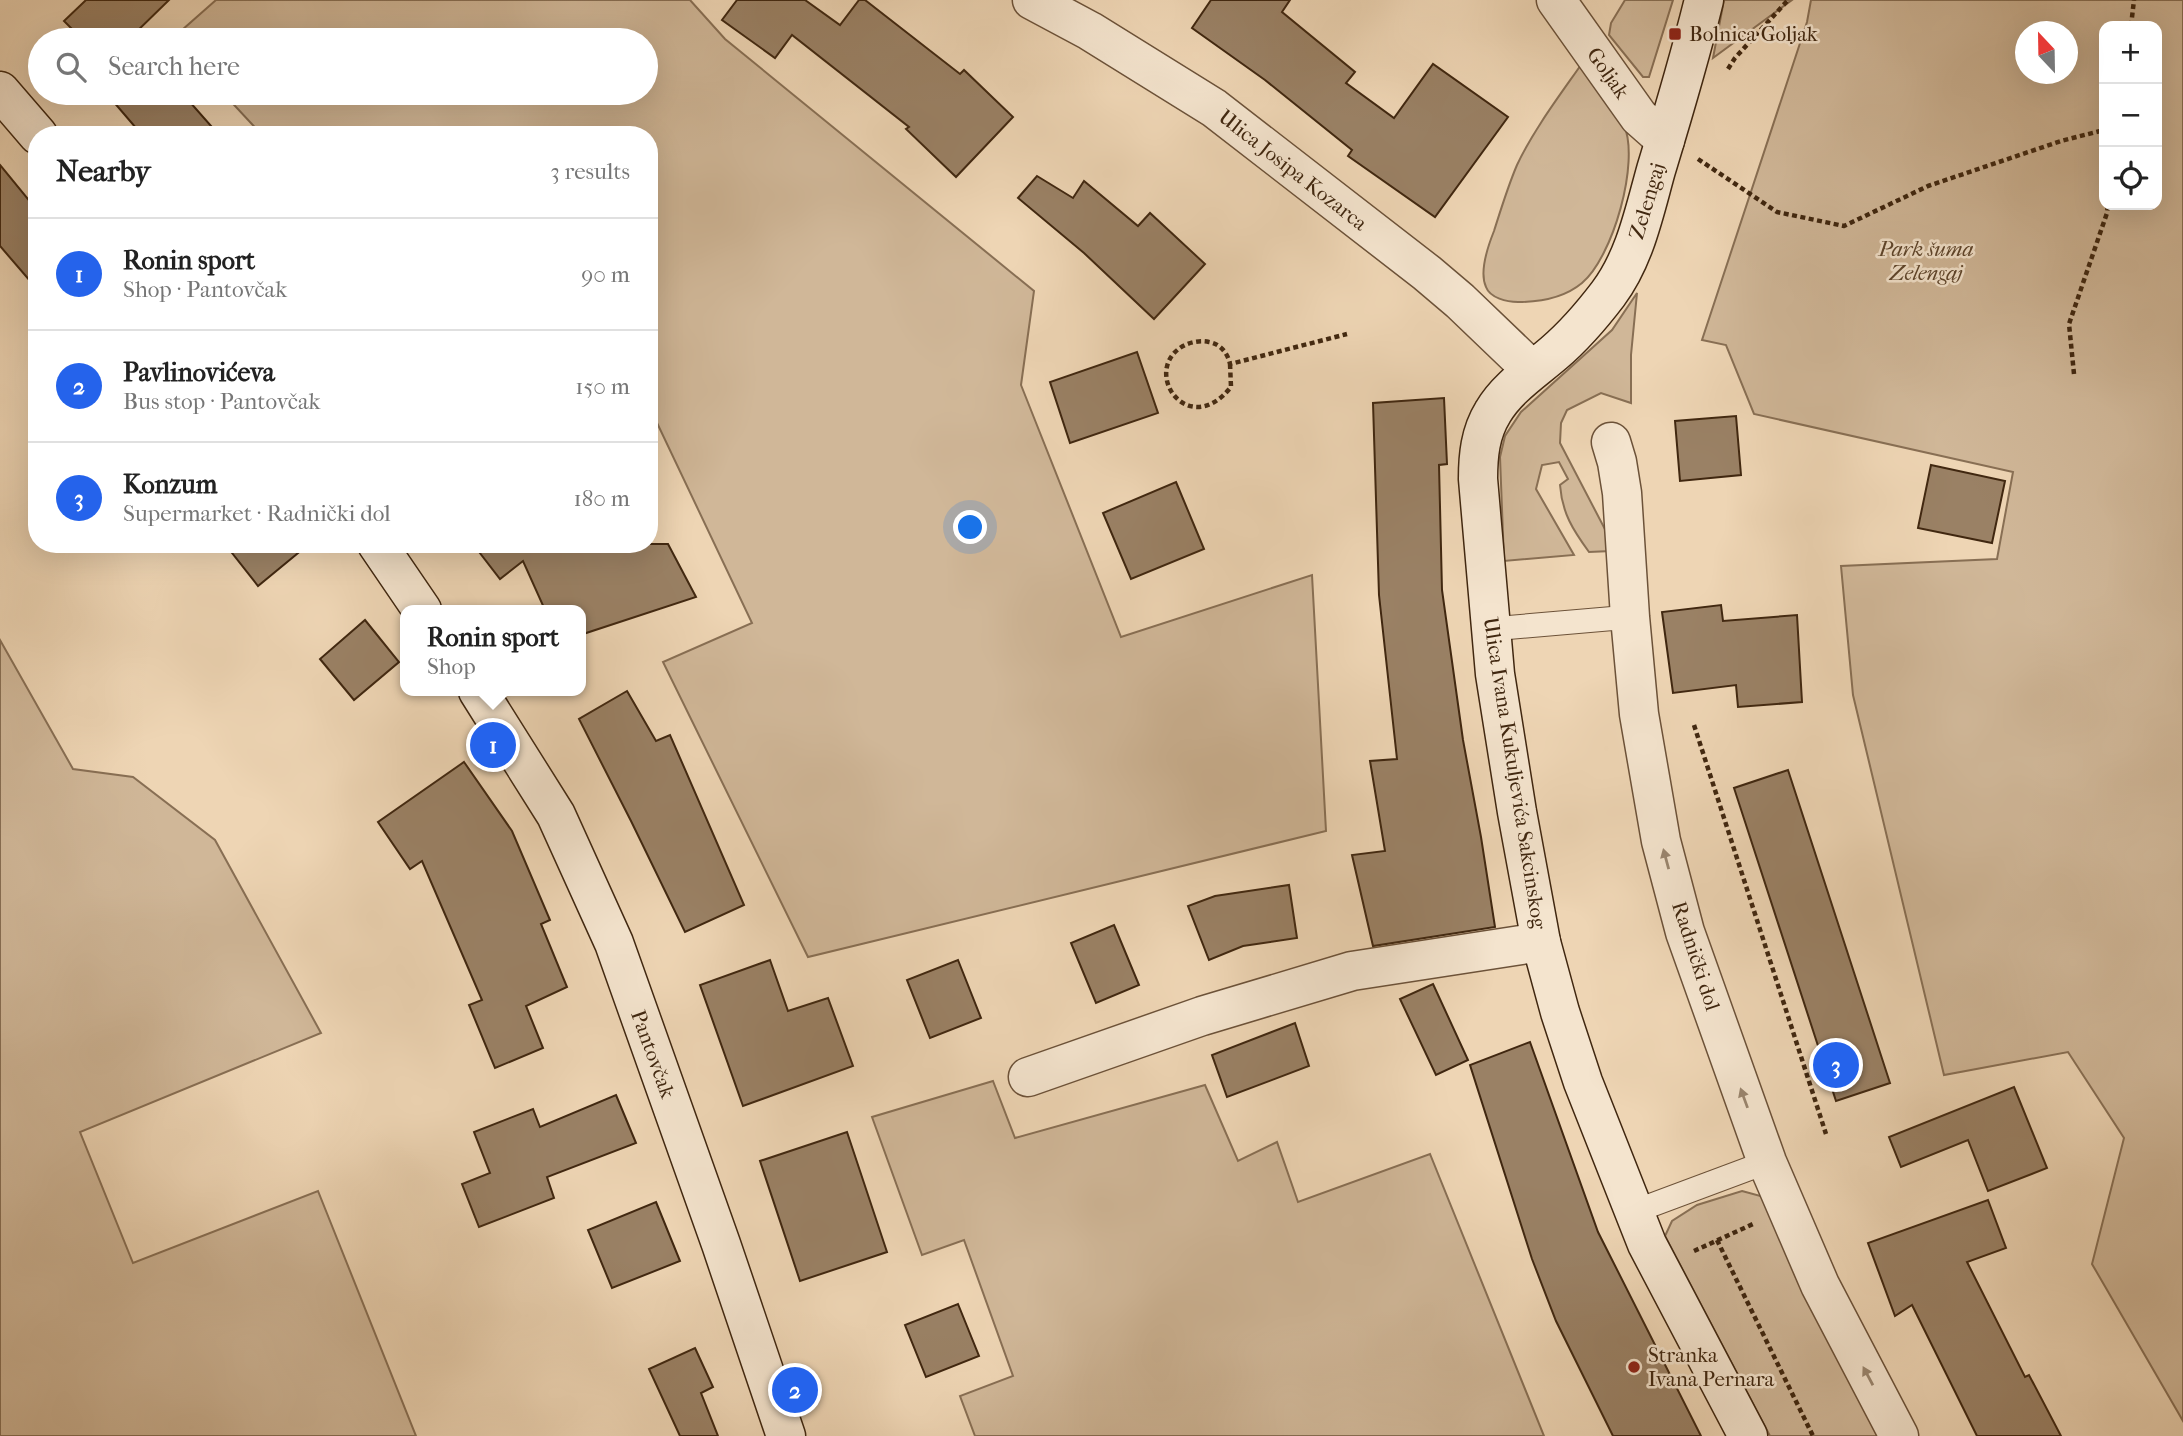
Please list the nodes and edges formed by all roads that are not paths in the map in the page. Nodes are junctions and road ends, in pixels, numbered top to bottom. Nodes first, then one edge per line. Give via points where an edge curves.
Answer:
1 (1032, 0) edge
2 (1556, 0) edge
3 (1704, 0) edge
4 (0, 91) edge
5 (30, 126) edge
6 (1679, 147) junction
7 (1532, 370) junction
8 (1611, 442) dead end
9 (383, 553) edge
10 (419, 605) edge
11 (1630, 617) junction
12 (1490, 629) junction
13 (481, 696) edge
14 (1541, 942) junction
15 (1028, 1077) dead end
16 (1767, 1162) junction
17 (1633, 1212) junction
18 (786, 1436) edge
19 (1748, 1436) edge
20 (1899, 1436) edge

1 - 7 street, Ulica Josipa Kozarca via 1214,108 1427,273
2 - 6 street, Goljak via 1639,117
3 - 6 street, Zelengaj
4 - 5 street
6 - 7 street, Zelengaj via 1625,267 1608,293 1555,352
7 - 12 street, Ulica Ivana Kukuljevića Sakcinskog via 1493,412 1479,454
8 - 11 street, Radnički dol via 1622,493
9 - 10 street
11 - 12 lane
16 -> 11 street, Radnički dol via 1685,932 1661,841 1639,714
12 - 14 street, Ulica Ivana Kukuljevića Sakcinskog
13 - 18 street, Pantovčak via 556,815 614,943
14 - 15 street, Ulica Ivana Kukuljevića Sakcinskog via 1352,971 1202,1016
14 - 17 street, Ulica Ivana Kukuljevića Sakcinskog via 1583,1082
16 - 17 lane
20 -> 16 street, Radnički dol via 1820,1285
17 - 19 street, Ulica Ivana Kukuljevića Sakcinskog

